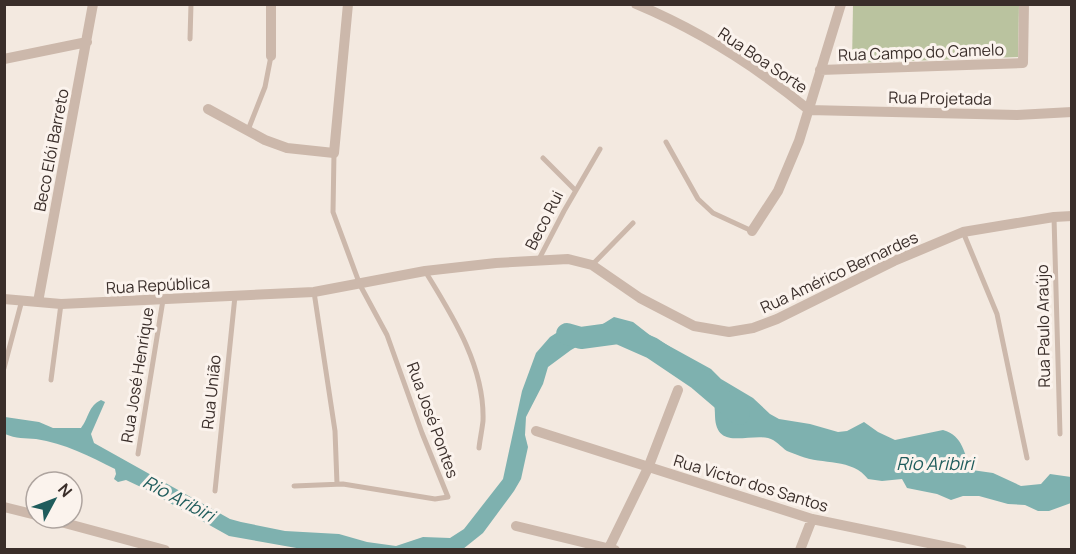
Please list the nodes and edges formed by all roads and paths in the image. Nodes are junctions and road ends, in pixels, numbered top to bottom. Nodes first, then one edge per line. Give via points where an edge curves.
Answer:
1 (93, 4) edge
2 (191, 4) edge
3 (271, 4) edge
4 (348, 4) edge
5 (841, 4) edge
6 (1024, 4) edge
7 (636, 5) edge
8 (189, 39) dead end
9 (87, 42) junction
10 (271, 56) joint
11 (4, 59) edge
12 (820, 70) junction
13 (208, 109) dead end
14 (809, 110) junction
15 (1071, 112) edge
16 (247, 131) junction
17 (666, 142) dead end
18 (600, 149) dead end
19 (334, 153) junction
20 (543, 158) dead end
21 (575, 190) junction
22 (1071, 216) edge
23 (1054, 217) junction
24 (633, 223) dead end
25 (752, 231) joint
26 (963, 232) junction
27 (538, 262) junction
28 (592, 265) junction
29 (425, 271) junction
30 (360, 285) junction
31 (314, 292) junction
32 (235, 296) junction
33 (4, 298) edge
34 (22, 300) junction
35 (163, 300) junction
36 (38, 302) junction
37 (61, 304) junction
38 (4, 368) edge
39 (51, 380) dead end
40 (678, 390) dead end
41 (536, 430) dead end
42 (1060, 434) dead end
43 (479, 448) dead end
44 (138, 454) dead end
45 (1027, 458) dead end
46 (648, 468) junction
47 (337, 484) junction
48 (294, 486) dead end
49 (215, 491) dead end
50 (4, 507) edge
51 (24, 512) edge
52 (812, 519) junction
53 (516, 526) dead end
54 (84, 528) edge
55 (165, 549) edge
56 (611, 549) edge
57 (800, 549) edge
58 (962, 549) edge

1 - 9 street, Beco Elói Barreto
2 - 8 lane
3 - 10 street
4 - 19 street
5 - 12 street
6 - 12 street, Rua Campo do Camelo via 1023,63
7 - 14 street, Rua Boa Sorte via 669,18 721,48
9 - 11 street
9 - 36 street, Beco Elói Barreto
10 - 16 lane via 265,87
12 - 14 street
13 - 16 street
14 - 15 street, Rua Projetada via 1017,115
14 - 25 street via 778,191
16 - 19 street via 287,148
17 - 25 lane via 698,199 713,213
18 - 21 lane, Beco Rui
19 - 30 lane via 333,212
20 - 21 lane, Beco Rui
21 - 27 lane, Beco Rui
22 - 23 street, Rua Américo Bernardes
23 - 26 street, Rua Américo Bernardes
23 - 42 lane, Rua Paulo Araújo
24 - 28 lane
26 - 28 street, Rua Américo Bernardes via 777,319 729,332 694,326 640,298
26 - 45 lane via 997,315
27 - 28 street, Rua Américo Bernardes via 568,259
27 - 29 street, Rua Américo Bernardes
29 - 30 street, Rua Américo Bernardes
29 - 43 lane via 468,349 479,385 483,419
30 - 31 street, Rua Américo Bernardes
30 - 47 lane, Rua José Pontes via 387,335 448,497 435,499
31 - 32 street, Rua República
31 - 47 lane via 335,431
32 - 35 street, Rua República
32 - 49 lane, Rua União
33 - 34 street, Rua República
34 - 36 street, Rua República
34 - 38 lane
35 - 37 street, Rua República
35 - 44 lane, Rua José Henrique
36 - 37 street, Rua República
37 - 39 lane
40 - 46 street
41 - 46 street, Rua Victor dos Santos
46 - 52 street, Rua Victor dos Santos
46 - 56 street
47 - 48 lane, Rua José Pontes
50 - 51 street
52 - 57 street
52 - 58 street, Rua Victor dos Santos
53 - 56 street
54 - 55 street

